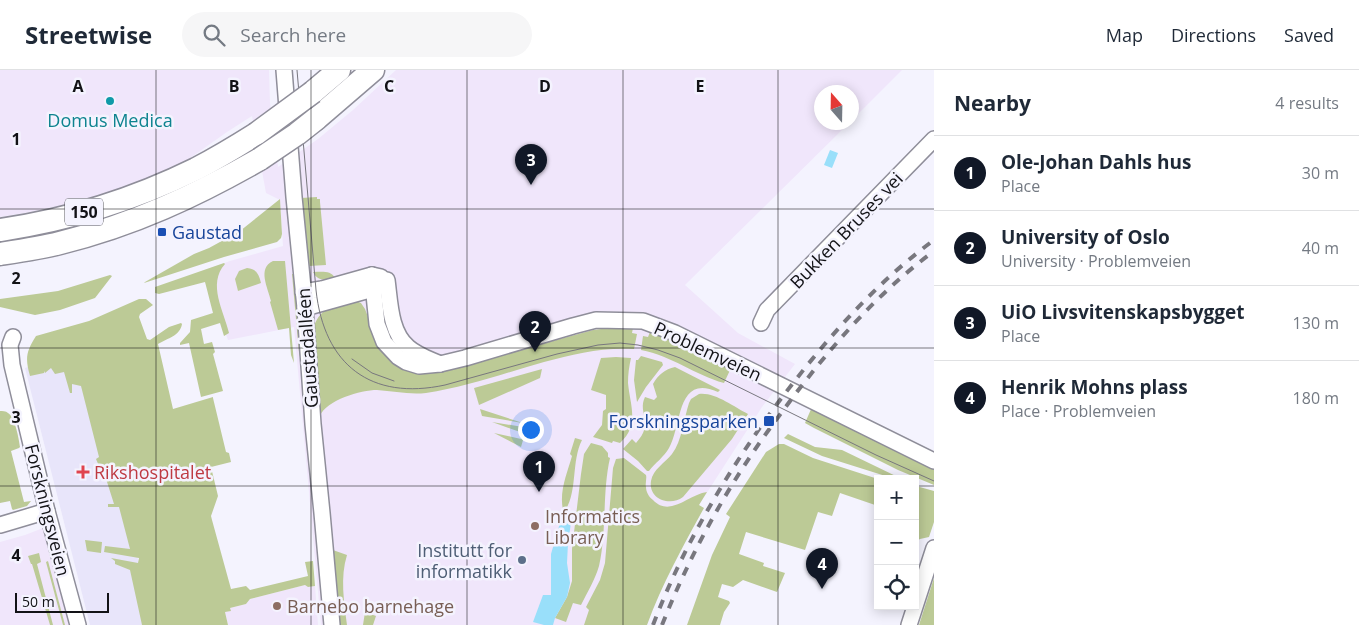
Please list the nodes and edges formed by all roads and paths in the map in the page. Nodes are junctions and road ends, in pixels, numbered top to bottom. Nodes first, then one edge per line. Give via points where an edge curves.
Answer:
1 (284, 70) edge
2 (339, 70) edge
3 (373, 70) edge
4 (934, 139) edge
5 (165, 183) junction
6 (0, 220) edge
7 (0, 230) edge
8 (0, 254) edge
9 (373, 282) junction
10 (303, 292) junction
11 (305, 308) junction
12 (761, 323) dead end
13 (13, 337) dead end
14 (440, 364) junction
15 (934, 461) edge
16 (47, 511) junction
17 (0, 525) edge
18 (934, 548) edge
19 (78, 625) edge
20 (332, 625) edge
21 (909, 625) edge

1 - 10 street, Gaustadalléen
2 - 5 highway, 150, bridge via 256,134
3 - 8 highway, 150, bridge via 297,134 260,159 184,200 128,223 58,244
4 - 12 street, Bukken Bruses vei via 768,310
5 - 6 highway
5 - 7 highway, 150 via 67,217
9 - 10 street
9 - 11 street
9 - 14 street via 380,277 387,280 399,335 414,351
9 - 14 street, Problemveien via 378,330 384,342 398,357 412,365
10 - 11 street, Gaustadalléen
11 - 20 street, Gaustadalléen
13 - 16 street, Forskningsveien via 10,345 12,366
14 - 15 street, Problemveien via 586,322 643,322 675,333
16 - 17 street
16 - 19 street, Forskningsveien
18 - 21 street

